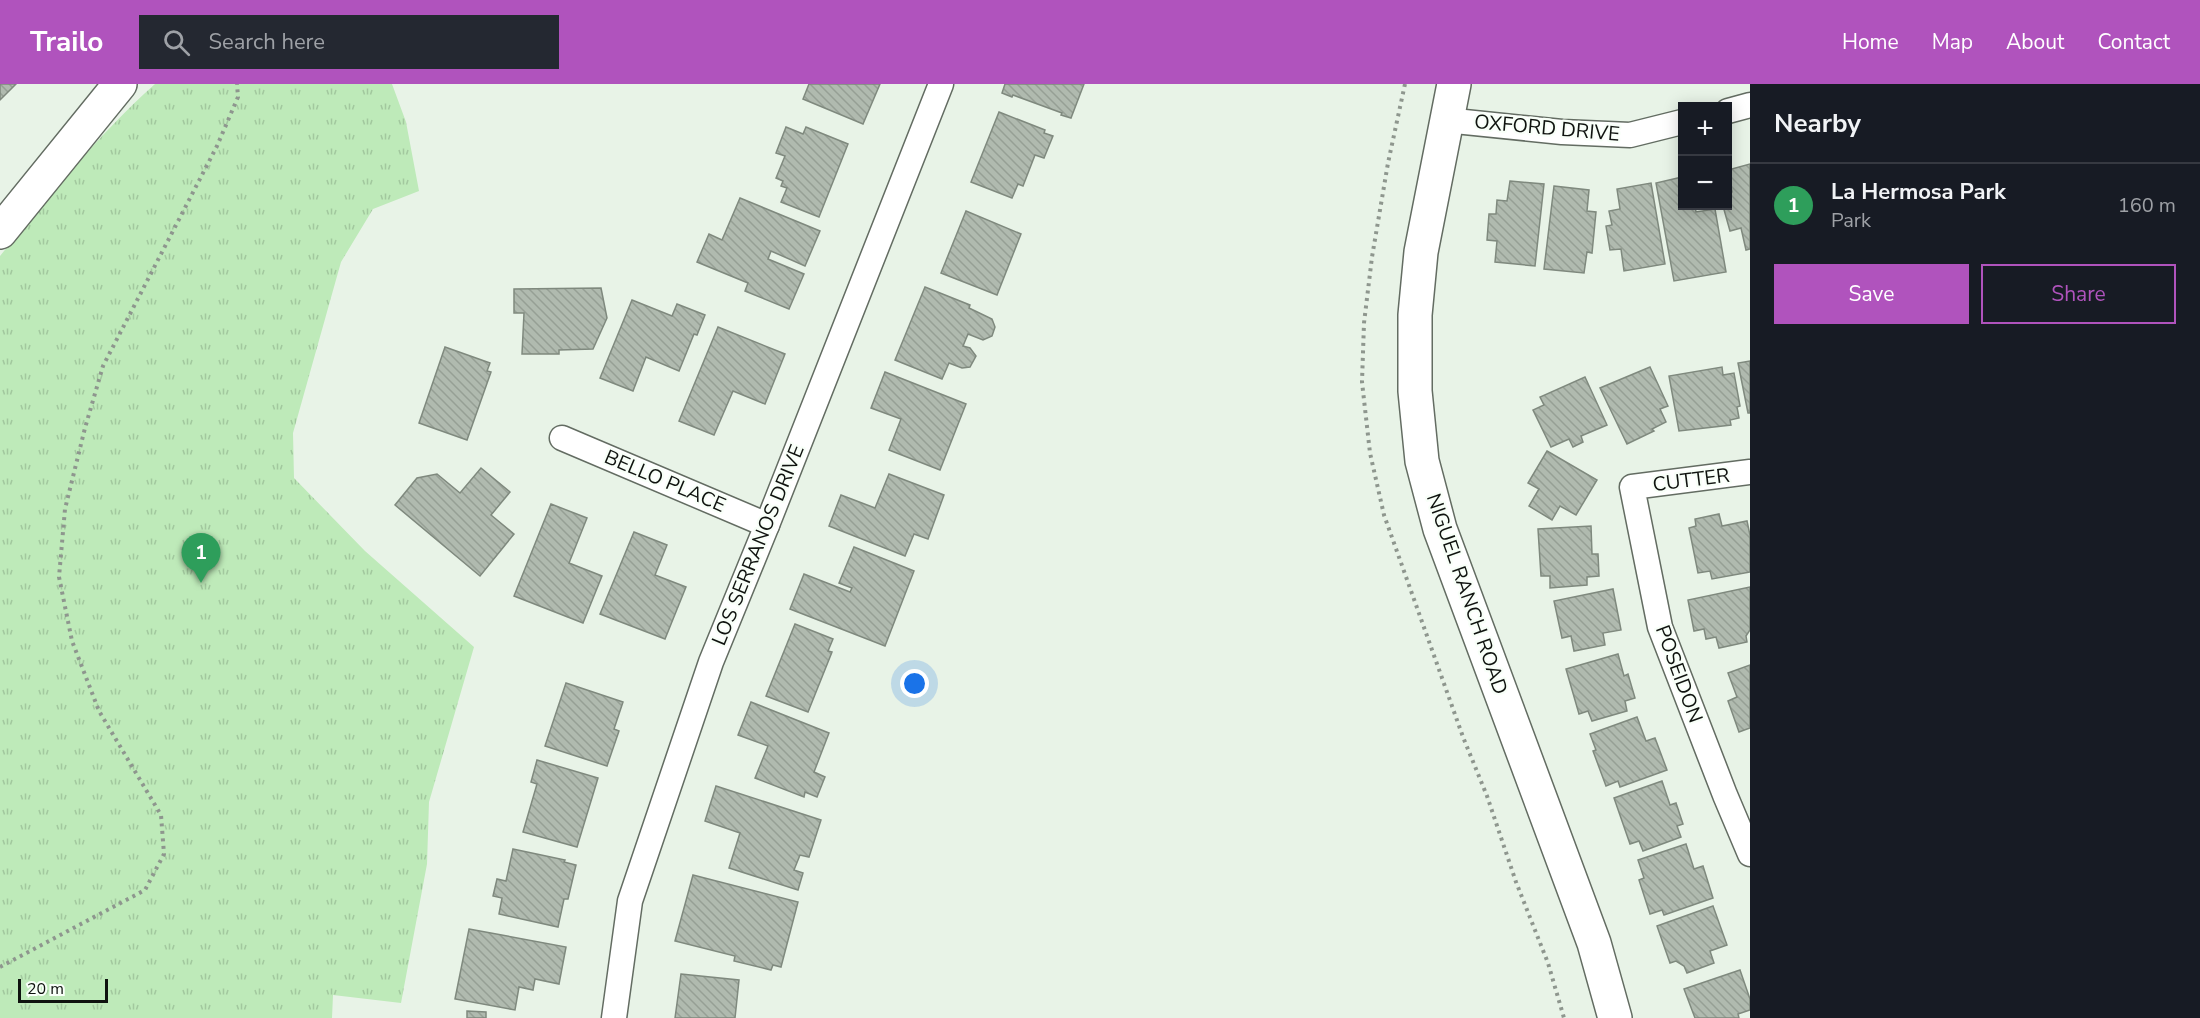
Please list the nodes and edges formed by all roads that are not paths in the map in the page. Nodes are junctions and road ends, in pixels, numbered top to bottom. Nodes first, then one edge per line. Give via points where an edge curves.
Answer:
1 (120, 84) edge
2 (941, 84) edge
3 (1454, 84) edge
4 (1750, 105) edge
5 (1732, 110) edge
6 (1445, 120) junction
7 (1678, 123) edge
8 (0, 232) edge
9 (562, 438) dead end
10 (1750, 472) edge
11 (1632, 487) joint
12 (767, 525) junction
13 (1750, 854) edge
14 (614, 1018) edge
15 (1615, 1018) edge

1 - 8 street
2 - 12 street, LOS SERRANOS DRIVE
3 - 6 street, NIGUEL RANCH ROAD
4 - 5 street
6 - 7 street, OXFORD DRIVE via 1630,135
6 - 15 street, NIGUEL RANCH ROAD via 1421,252 1415,315 1415,391 1422,461 1440,530 1594,943
9 - 12 street, BELLO PLACE
10 - 11 street, CUTTER
11 - 13 street, POSEIDON via 1660,627
12 - 14 street, LOS SERRANOS DRIVE via 711,662 630,901

